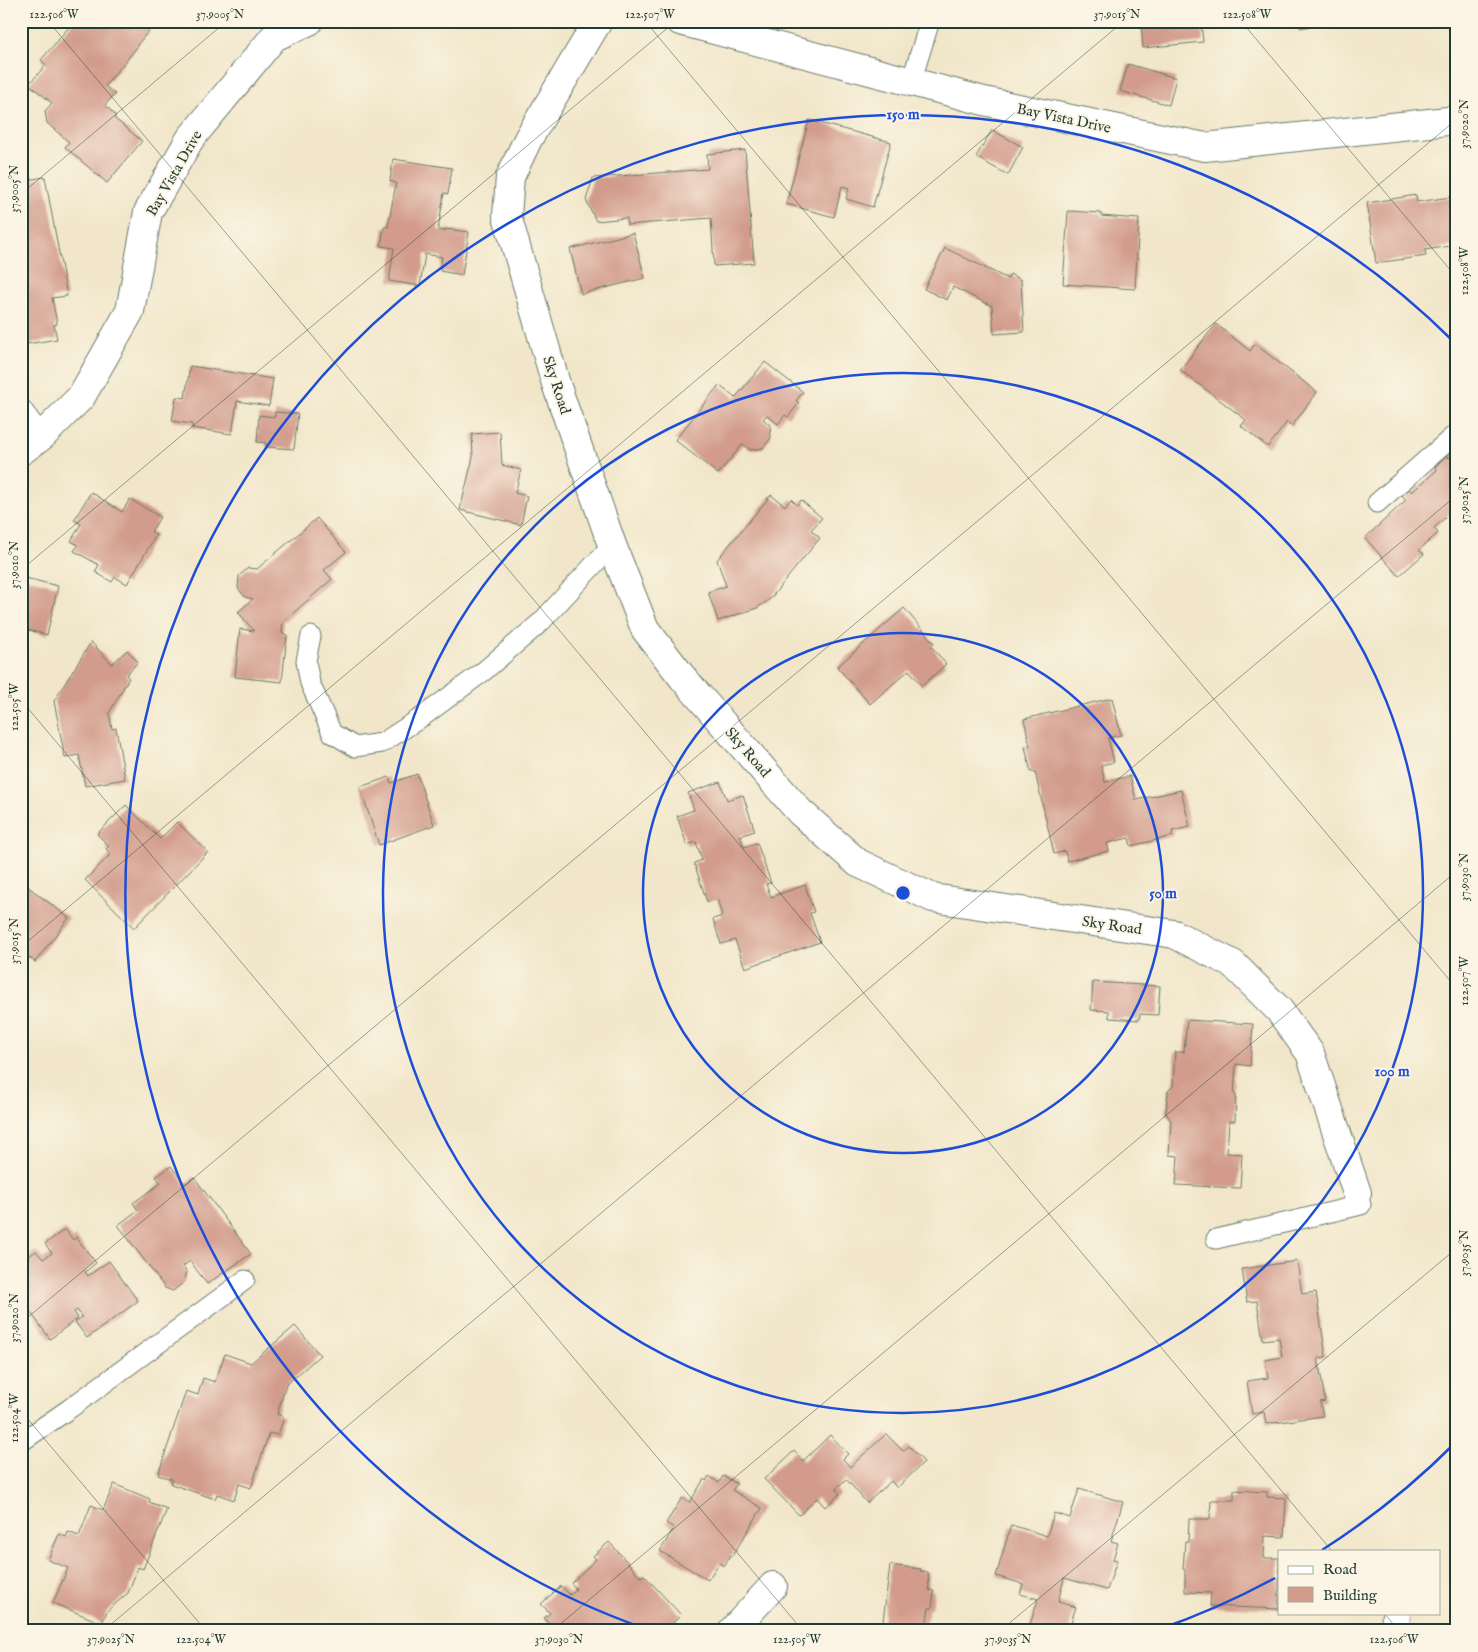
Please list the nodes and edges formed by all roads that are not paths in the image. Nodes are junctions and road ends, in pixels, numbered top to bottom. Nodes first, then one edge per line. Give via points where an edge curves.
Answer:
1 (308, 21) edge
2 (598, 21) edge
3 (680, 21) edge
4 (930, 21) edge
5 (912, 82) junction
6 (1457, 120) edge
7 (21, 408) edge
8 (1457, 433) edge
9 (32, 444) edge
10 (1377, 503) dead end
11 (612, 545) junction
12 (311, 636) dead end
13 (1359, 1199) joint
14 (1216, 1239) dead end
15 (245, 1280) dead end
16 (21, 1442) edge
17 (773, 1586) dead end
18 (1396, 1614) edge
19 (732, 1631) edge
20 (1395, 1631) edge

1 - 9 street, Bay Vista Drive via 274,37 190,139 148,212 130,311 80,397
2 - 11 street, Sky Road via 528,139 510,176 507,216 556,384
3 - 5 street, Bay Vista Drive
4 - 5 lane
5 - 6 street, Bay Vista Drive via 984,101 1205,148
7 - 9 lane
8 - 10 lane
11 - 12 lane via 541,622 484,671 382,743 356,747 332,733 310,683 306,661
11 - 13 street, Sky Road via 645,629 683,678 800,812 858,862 932,898 1174,934 1233,964 1279,1010 1310,1053
13 - 14 lane
15 - 16 lane
17 - 19 street
18 - 20 street

